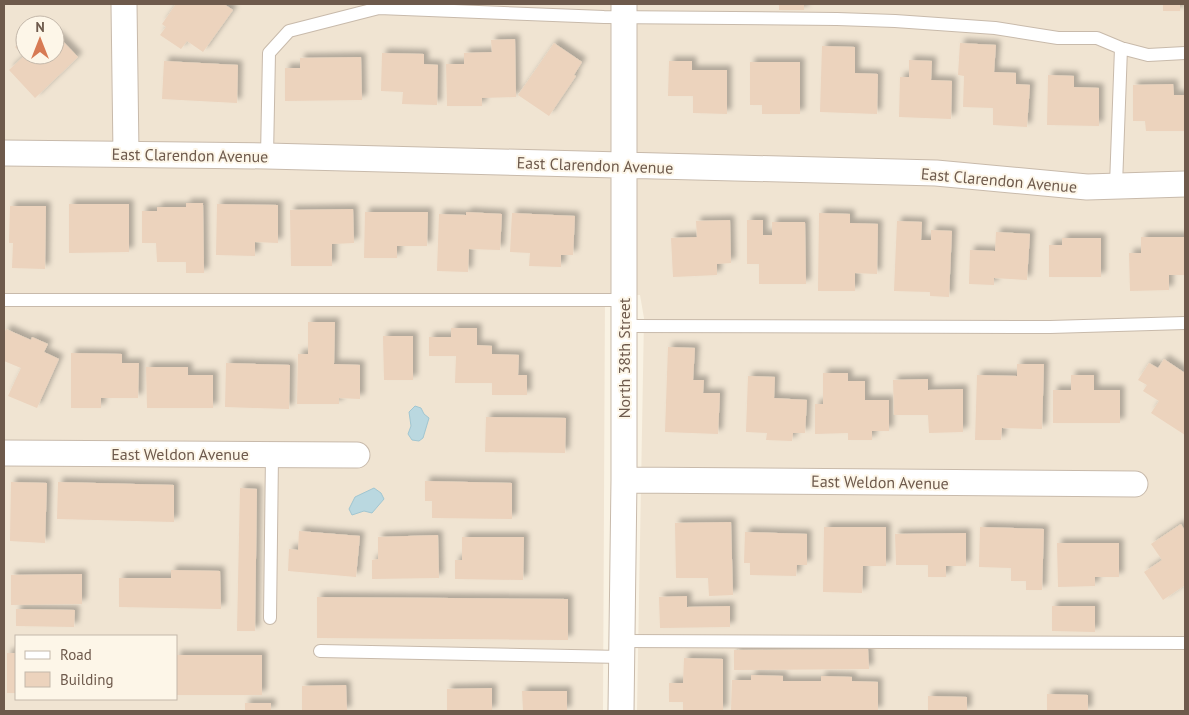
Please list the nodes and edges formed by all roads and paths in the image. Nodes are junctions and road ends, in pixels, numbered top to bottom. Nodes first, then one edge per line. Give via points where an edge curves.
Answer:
1 (124, 4) edge
2 (624, 10) edge
3 (1121, 48) junction
4 (1185, 54) edge
5 (4, 153) edge
6 (126, 154) junction
7 (267, 156) junction
8 (624, 165) junction
9 (1185, 184) edge
10 (1116, 185) junction
11 (4, 300) edge
12 (624, 300) junction
13 (1185, 323) edge
14 (624, 326) junction
15 (4, 453) edge
16 (272, 455) junction
17 (357, 455) dead end
18 (624, 480) junction
19 (1135, 484) dead end
20 (270, 618) dead end
21 (1185, 643) edge
22 (622, 649) junction
23 (320, 651) dead end
24 (621, 711) edge

1 - 6 street
2 - 3 lane via 995,28 1058,38 1097,38
2 - 7 lane via 379,8 289,31 269,53
2 - 8 street, North 38th Street
3 - 4 lane via 1148,55
3 - 10 lane
5 - 6 street, East Clarendon Avenue
6 - 7 street, East Clarendon Avenue
7 - 8 street, East Clarendon Avenue
8 - 10 street, East Clarendon Avenue via 936,173 1087,187
8 - 12 street, North 38th Street
9 - 10 street, East Clarendon Avenue
11 - 12 lane
12 - 14 street, North 38th Street
13 - 14 lane via 1050,327
14 - 18 street, North 38th Street
15 - 16 street, East Weldon Avenue
16 - 17 street, East Weldon Avenue
16 - 20 lane
18 - 19 street, East Weldon Avenue
18 - 22 street, North 38th Street
21 - 22 lane
22 - 23 lane
22 - 24 street, North 38th Street

